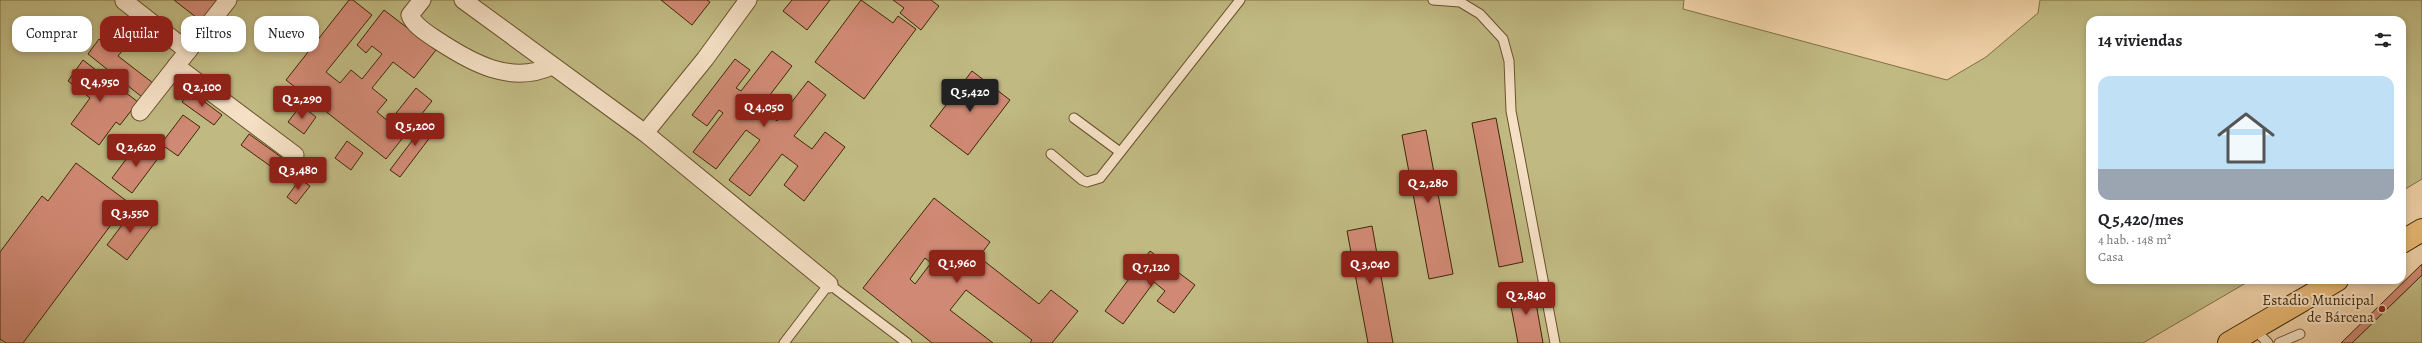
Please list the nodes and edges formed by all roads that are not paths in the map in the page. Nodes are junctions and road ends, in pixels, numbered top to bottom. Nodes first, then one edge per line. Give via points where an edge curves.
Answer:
1 (123, 0) edge
2 (228, 0) edge
3 (422, 0) edge
4 (463, 0) edge
5 (748, 0) edge
6 (1240, 0) edge
7 (1433, 0) edge
8 (215, 16) edge
9 (181, 46) edge
10 (187, 52) edge
11 (176, 66) junction
12 (552, 66) junction
13 (140, 112) dead end
14 (1074, 118) dead end
15 (645, 133) junction
16 (1120, 152) junction
17 (1051, 154) dead end
18 (295, 155) dead end
19 (2422, 230) edge
20 (2406, 240) edge
21 (829, 284) junction
22 (2332, 284) edge
23 (2300, 334) dead end
24 (2261, 336) edge
25 (784, 343) edge
26 (907, 343) edge
27 (1555, 343) edge
28 (2229, 343) edge
29 (2279, 343) edge

1 - 9 street
2 - 8 street
3 - 12 street via 410,15 411,18 425,32 465,58 494,71 518,74 539,72
4 - 12 street
5 - 15 street
6 - 16 lane
7 - 27 lane via 1460,2 1480,14 1503,39 1509,62 1511,111
10 - 11 street
11 - 13 street
11 - 18 street
12 - 15 street
14 - 16 lane
15 - 21 street
16 - 17 lane via 1100,178 1087,182 1076,176
19 - 20 main road
21 - 25 lane
21 - 26 lane
22 - 24 main road
23 - 29 lane
24 - 28 main road

